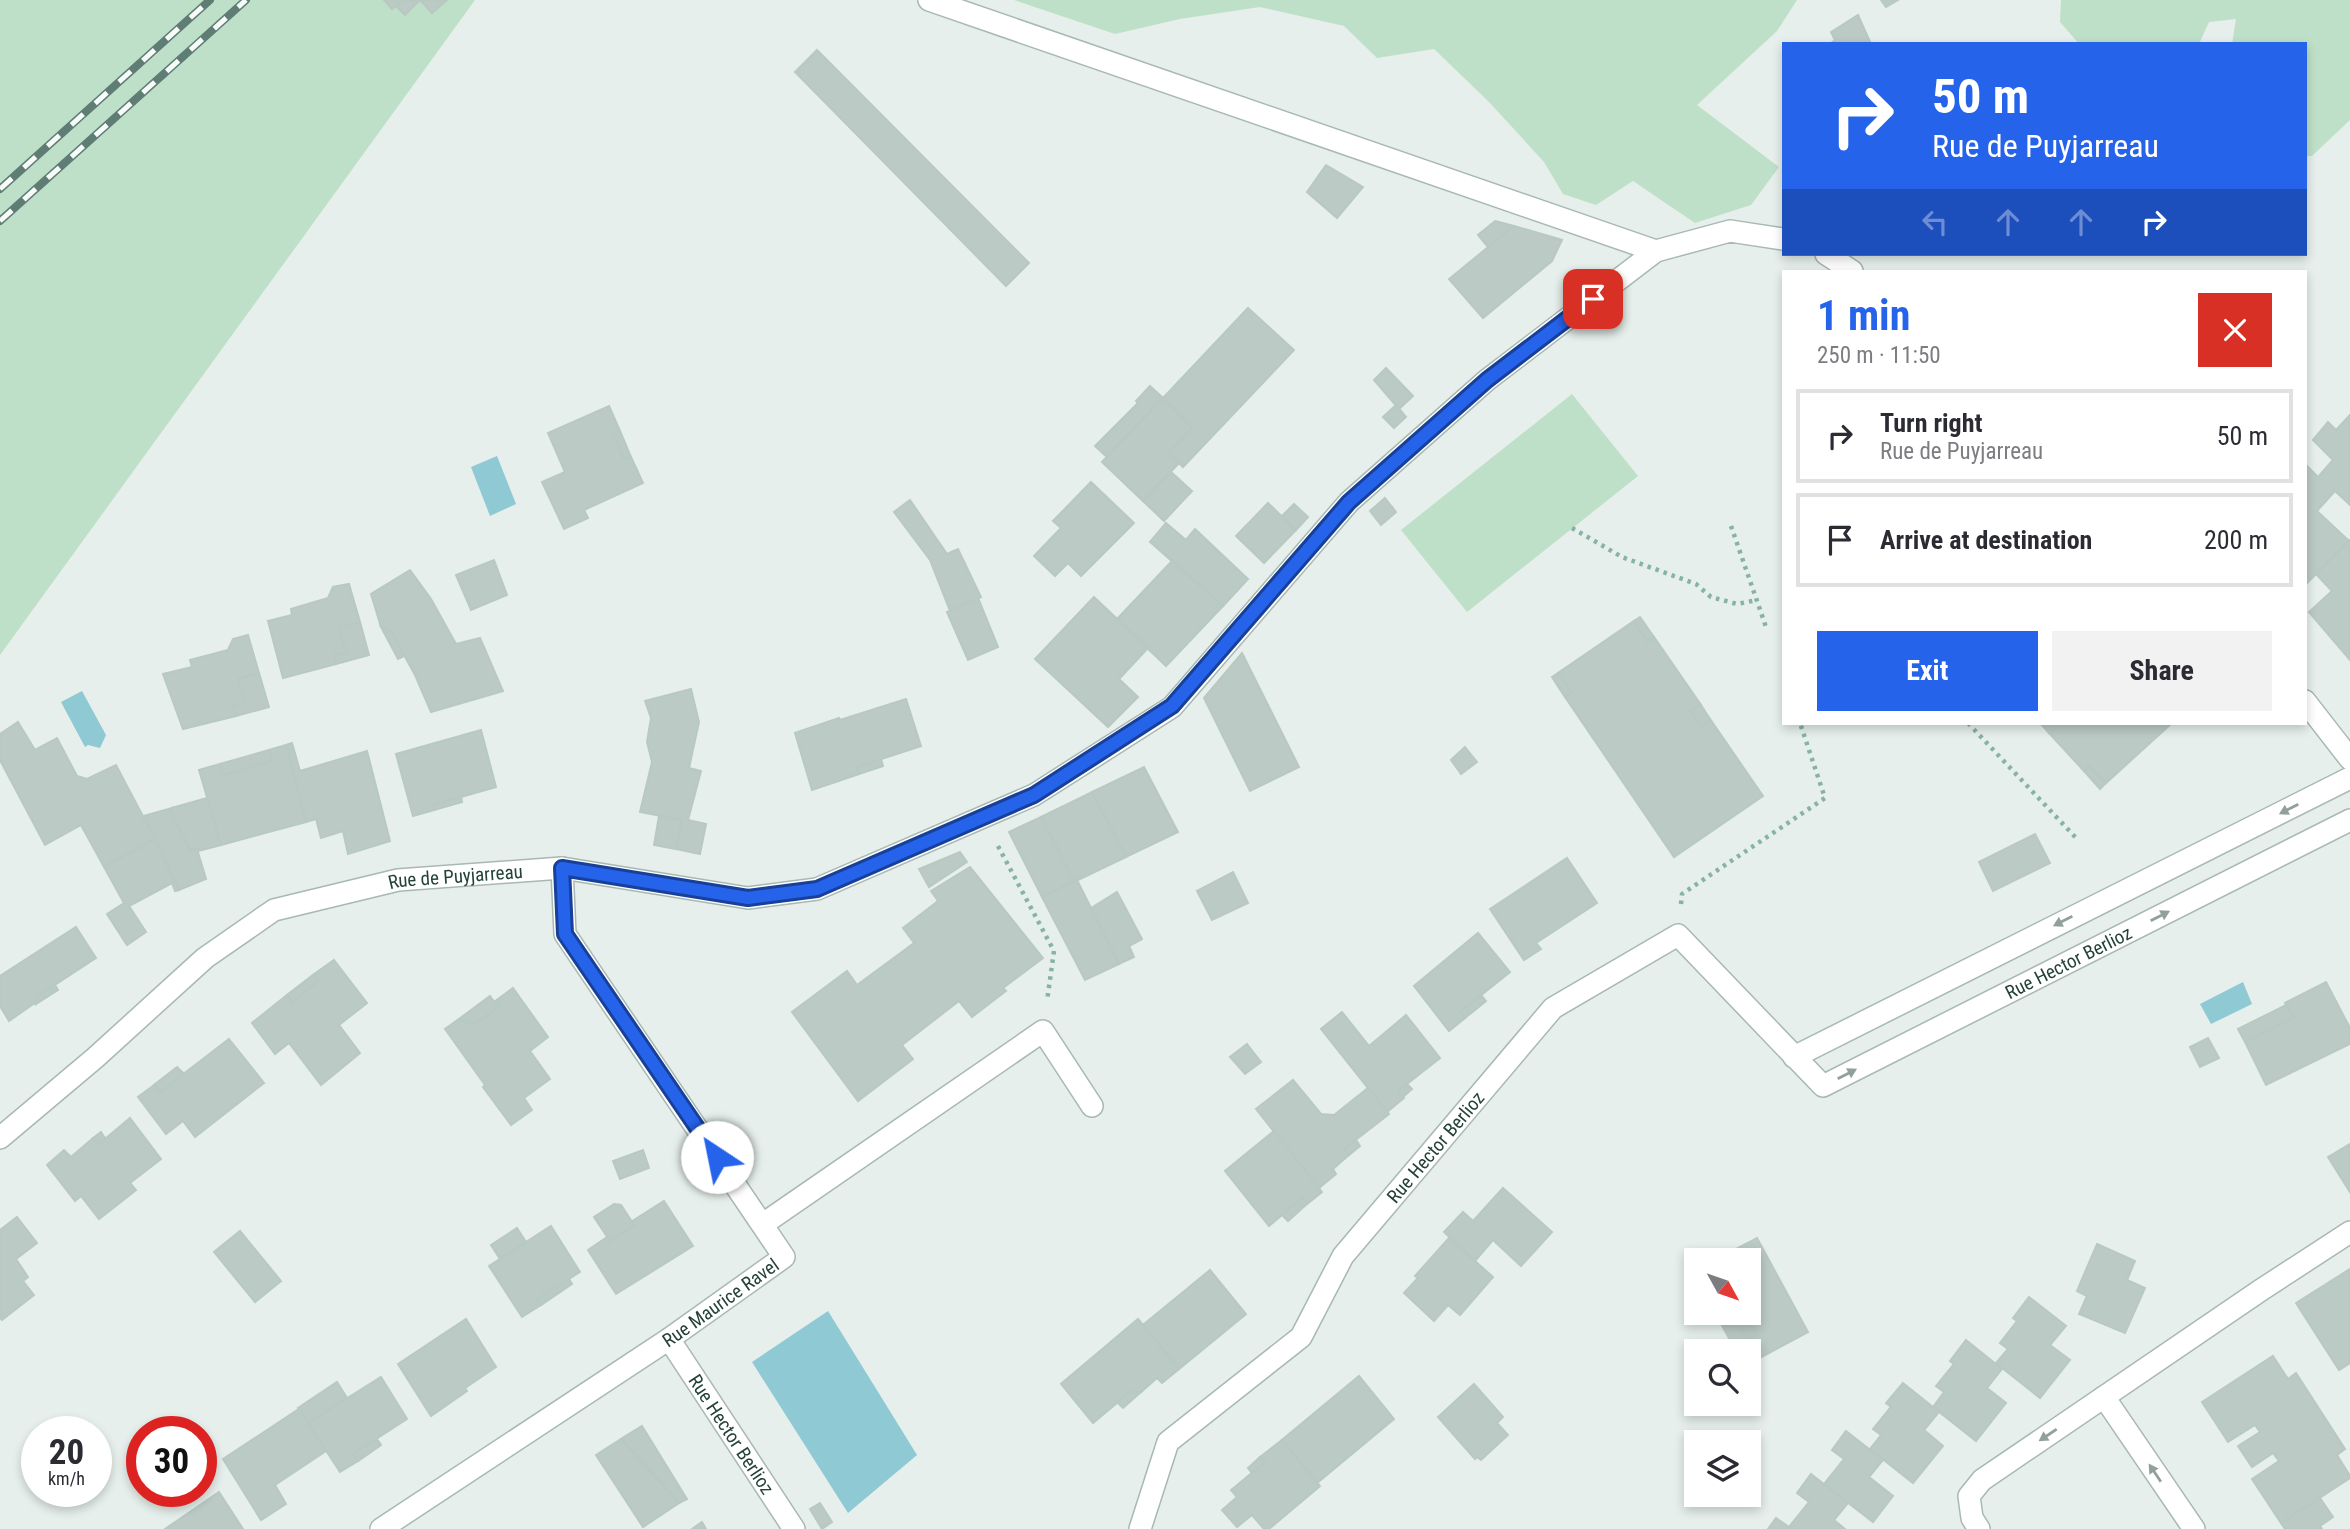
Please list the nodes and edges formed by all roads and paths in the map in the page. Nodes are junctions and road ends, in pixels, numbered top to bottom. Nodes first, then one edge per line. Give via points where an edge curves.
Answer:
1 (929, 0) edge
2 (1782, 239) edge
3 (1656, 251) junction
4 (1829, 256) edge
5 (1850, 270) edge
6 (1731, 526) dead end
7 (1572, 528) dead end
8 (1757, 600) junction
9 (1766, 628) dead end
10 (2307, 704) edge
11 (1801, 725) edge
12 (1970, 725) edge
13 (2350, 759) edge
14 (2350, 778) edge
15 (982, 817) junction
16 (2350, 820) edge
17 (2078, 840) dead end
18 (562, 868) junction
19 (1678, 935) junction
20 (1043, 1031) junction
21 (1794, 1057) junction
22 (1092, 1106) dead end
23 (0, 1138) edge
24 (763, 1224) junction
25 (2350, 1232) edge
26 (669, 1339) junction
27 (2104, 1397) junction
28 (381, 1529) edge
29 (794, 1529) edge
30 (1140, 1529) edge
31 (1979, 1529) edge
32 (2194, 1529) edge

1 - 3 street
2 - 3 street, Rue de Puyjarreau via 1730,231
3 - 15 street, Rue de Puyjarreau via 1487,380 1349,502 1172,706 1034,795
4 - 5 street
6 - 8 path
7 - 8 path via 1622,557 1696,584 1711,597 1737,604
8 - 9 path
10 - 13 street
11 - 19 path via 1825,797 1682,894
12 - 17 path
14 -> 21 street, Rue Hector Berlioz
15 - 18 street, Rue de Puyjarreau via 817,889 748,898
15 - 20 path via 1054,951
21 -> 16 street, Rue Hector Berlioz via 1823,1086
18 - 23 street, Rue de Puyjarreau via 398,880 274,910 205,958
18 - 24 street, Rue Maurice Ravel via 565,934
19 - 21 street, Rue Hector Berlioz
19 - 30 street, Rue Hector Berlioz via 1553,1008 1343,1256 1301,1337 1168,1442
20 - 22 street
20 - 24 street
24 - 26 street, Rue Maurice Ravel via 784,1256
25 - 27 street
26 - 28 street, Rue Maurice Ravel
26 - 29 street, Rue Hector Berlioz
27 -> 31 street via 1982,1480 1969,1496 1972,1518
32 -> 27 street

